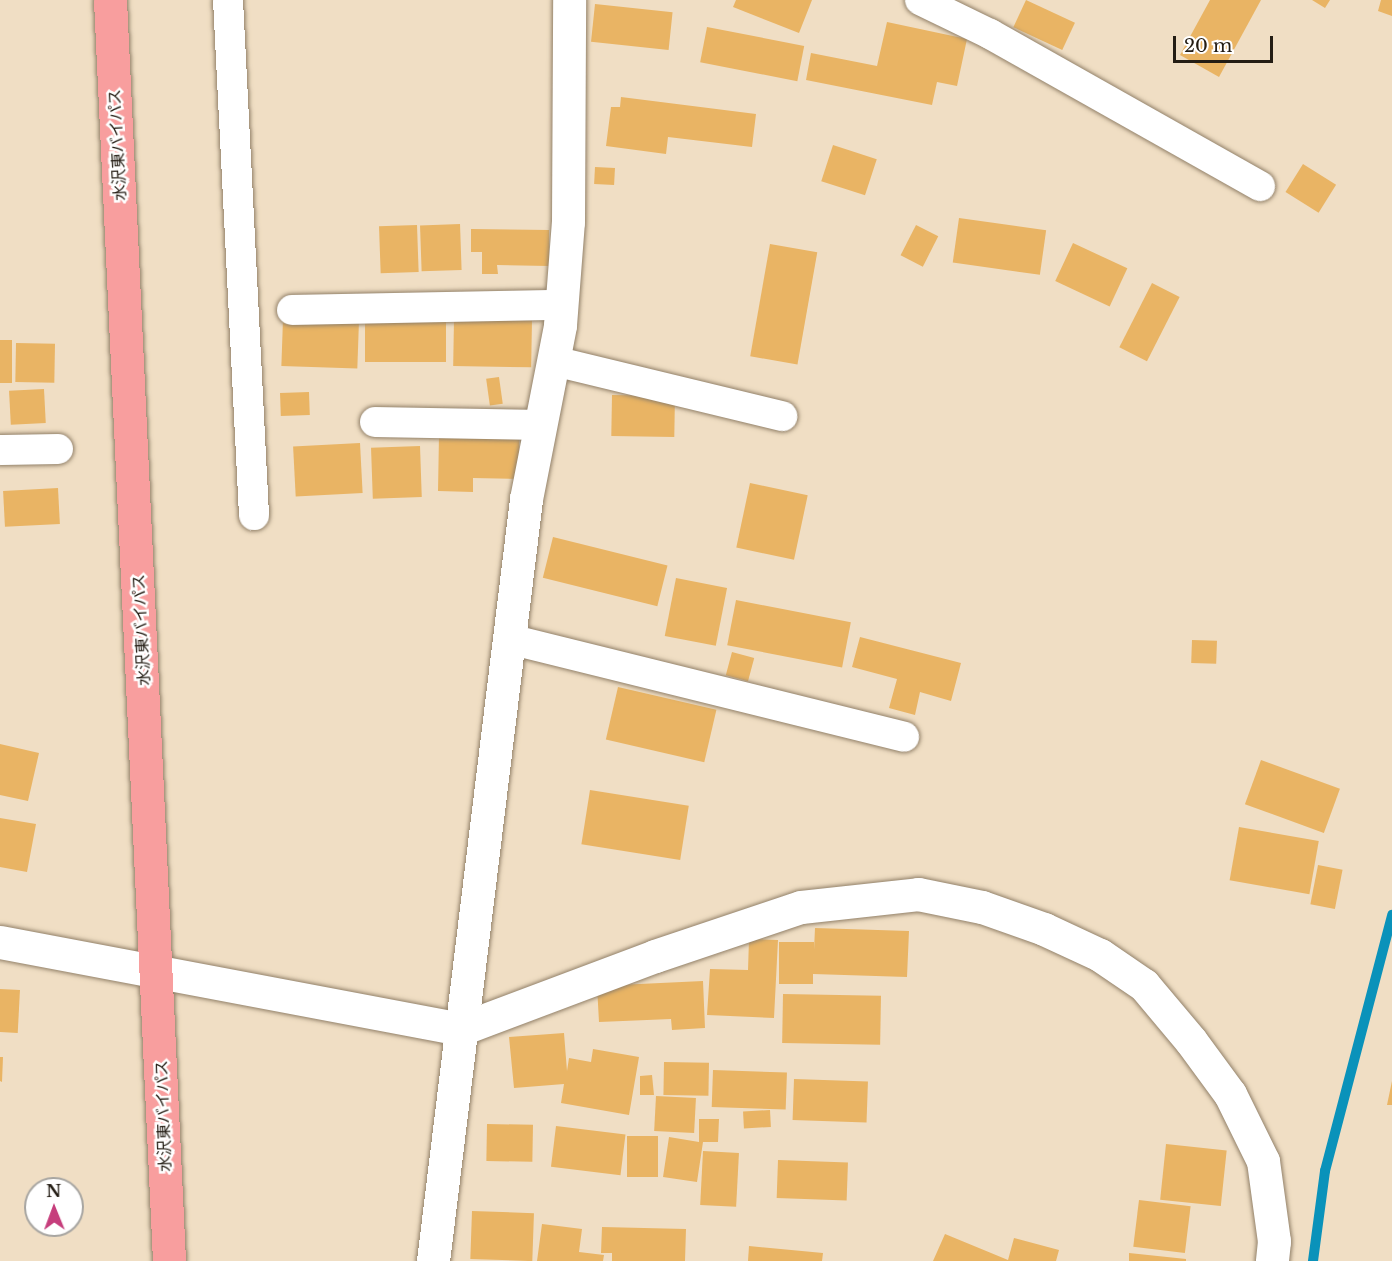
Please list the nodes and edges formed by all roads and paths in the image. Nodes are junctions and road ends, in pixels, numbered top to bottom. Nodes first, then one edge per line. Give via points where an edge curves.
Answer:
1 (110, 0) edge
2 (228, 0) edge
3 (569, 0) edge
4 (920, 0) edge
5 (1260, 186) dead end
6 (561, 305) junction
7 (292, 310) dead end
8 (554, 361) junction
9 (782, 416) dead end
10 (375, 422) dead end
11 (541, 425) junction
12 (58, 448) dead end
13 (0, 450) edge
14 (254, 515) dead end
15 (509, 639) junction
16 (904, 737) dead end
17 (0, 942) edge
18 (157, 973) junction
19 (460, 1029) junction
20 (169, 1261) edge
21 (433, 1261) edge
22 (1272, 1261) edge

1 - 18 highway, 水沢東バイパス
2 - 14 street
3 - 6 street via 568,222
4 - 5 street via 990,34
6 - 7 street
6 - 8 street
8 - 9 street
8 - 11 street
10 - 11 street
11 - 15 street via 526,499
12 - 13 street
15 - 16 street
15 - 19 street
17 - 18 street
18 - 19 street
18 - 20 highway, 水沢東バイパス
19 - 21 street
19 - 22 street via 655,956 801,907 918,894 982,907 1100,955 1144,985 1191,1041 1230,1094 1263,1161 1274,1241

